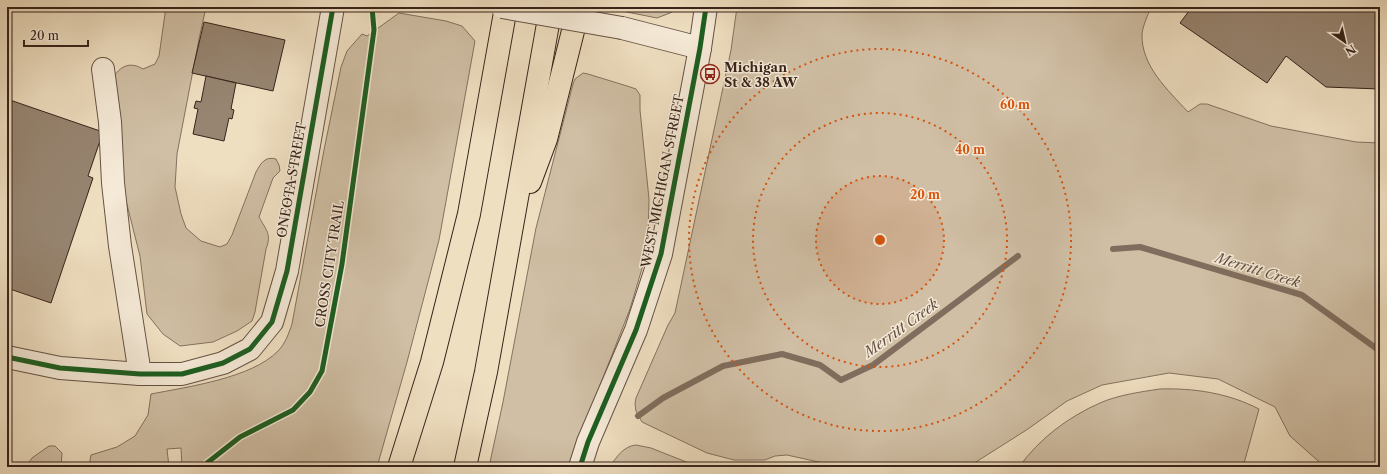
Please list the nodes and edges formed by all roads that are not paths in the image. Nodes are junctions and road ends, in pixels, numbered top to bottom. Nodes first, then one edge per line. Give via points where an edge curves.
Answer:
1 (333, 7) edge
2 (502, 7) edge
3 (506, 7) edge
4 (551, 7) edge
5 (579, 7) edge
6 (706, 7) edge
7 (700, 48) junction
8 (103, 69) dead end
9 (512, 230) junction
10 (7, 357) edge
11 (140, 374) junction
12 (399, 467) edge
13 (465, 467) edge
14 (580, 467) edge

1 - 11 street, ONEOTA STREET via 286,271 272,322 250,349 223,363 182,374
2 - 7 street, bridge via 622,28
3 - 12 highway via 469,214 432,362
4 - 9 highway
5 - 9 highway via 546,139
6 - 7 street, WEST MICHIGAN STREET
7 - 14 street, WEST MICHIGAN STREET via 661,254 636,330 588,442
8 - 11 street via 110,122 112,183
9 - 13 highway via 486,372
10 - 11 street via 60,368

